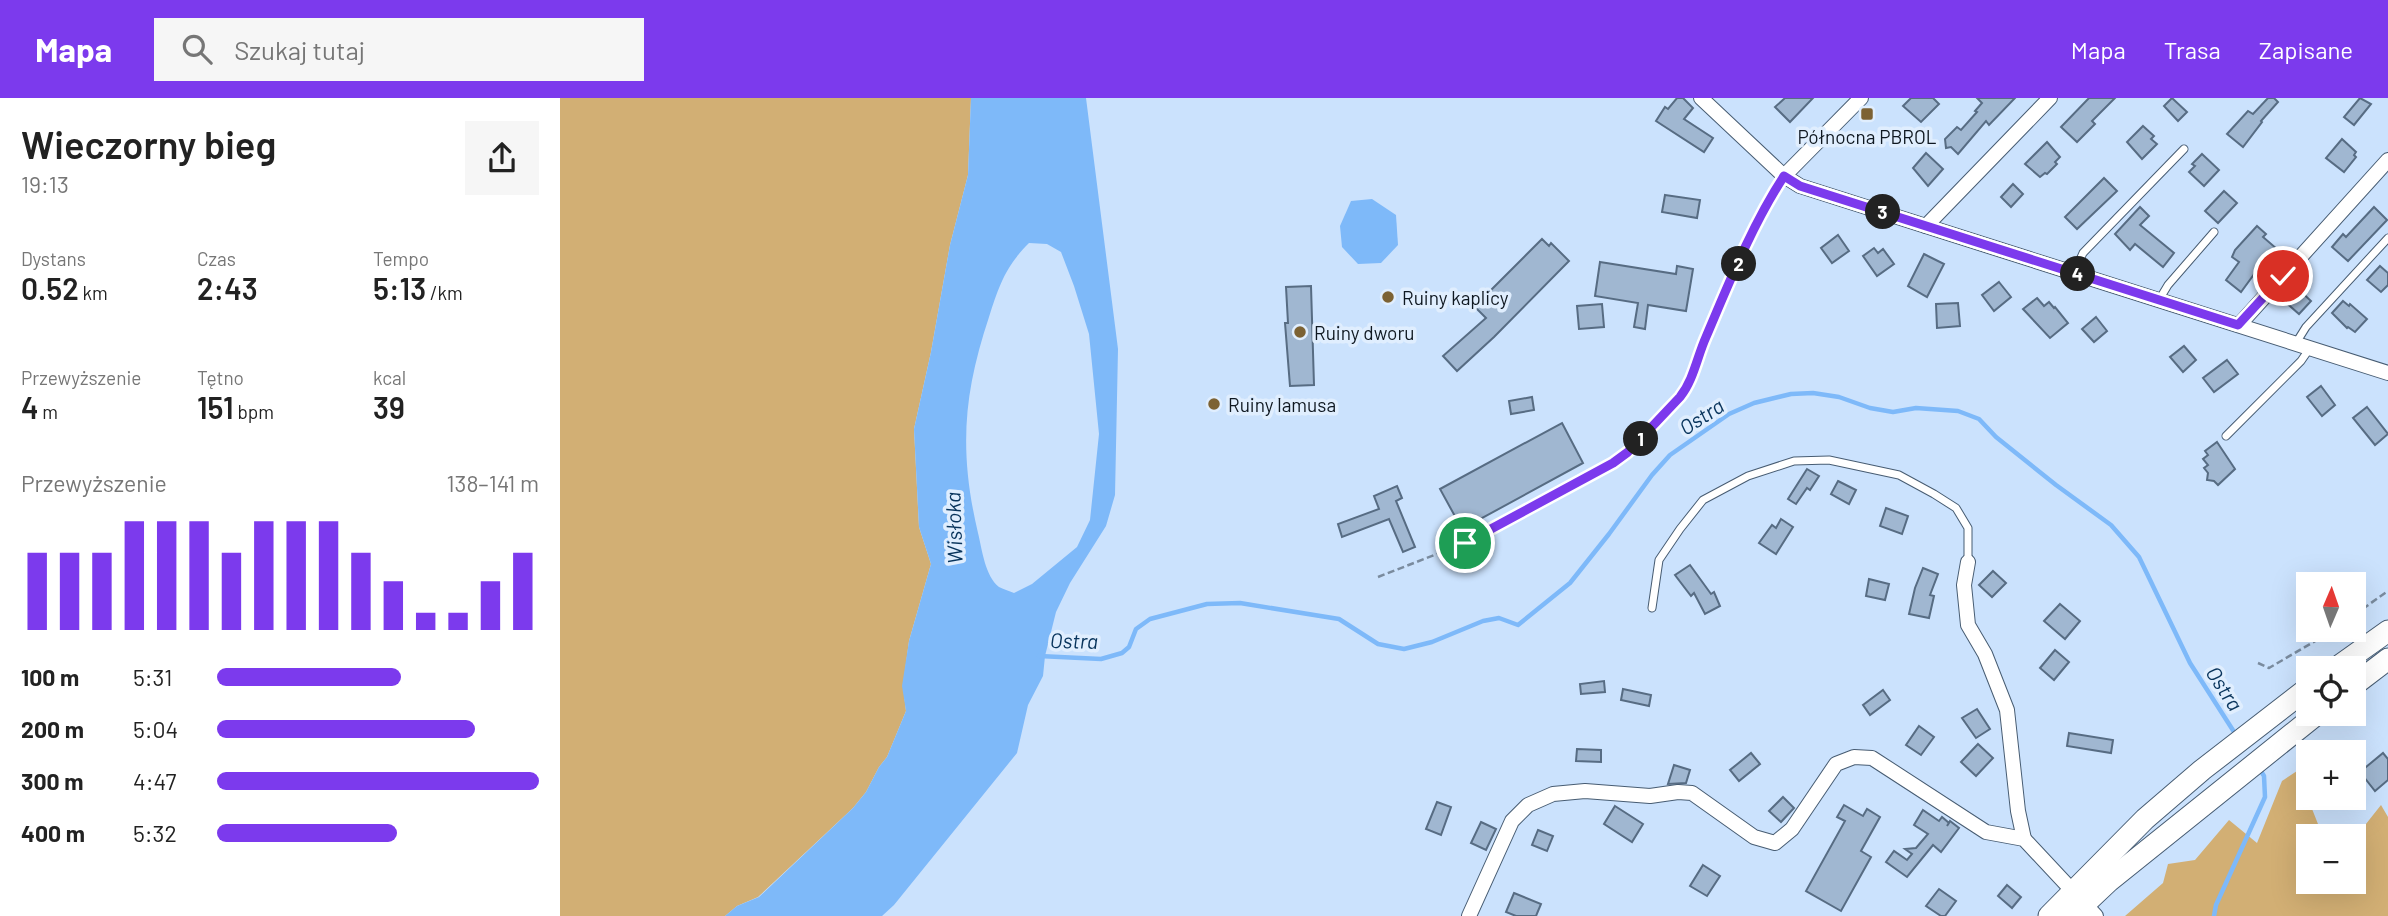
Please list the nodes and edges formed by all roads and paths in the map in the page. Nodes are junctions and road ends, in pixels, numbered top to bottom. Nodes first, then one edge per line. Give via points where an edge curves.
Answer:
1 (1701, 98) edge
2 (1861, 98) edge
3 (2050, 98) edge
4 (2184, 149) dead end
5 (2388, 160) edge
6 (1784, 176) junction
7 (1926, 226) junction
8 (2214, 232) dead end
9 (2388, 238) edge
10 (2074, 272) junction
11 (2159, 300) junction
12 (2238, 325) junction
13 (2296, 344) junction
14 (2311, 348) junction
15 (2388, 373) edge
16 (1688, 387) joint
17 (2226, 436) dead end
18 (1968, 562) joint
19 (1378, 577) dead end
20 (2388, 591) edge
21 (2366, 607) edge
22 (1652, 608) dead end
23 (2388, 631) edge
24 (2313, 642) edge
25 (2353, 656) edge
26 (2388, 659) edge
27 (2258, 663) dead end
28 (2366, 676) edge
29 (2296, 696) edge
30 (2302, 726) edge
31 (2024, 839) junction
32 (2081, 907) edge
33 (1469, 916) edge
34 (2049, 916) edge

1 - 6 street
2 - 6 street
3 - 7 street
4 - 10 lane via 2083,253
5 - 12 street
6 - 7 street via 1800,186
6 - 16 lane via 1760,216
7 - 10 street
8 - 11 lane
9 - 13 lane via 2306,327
10 - 11 street
11 - 12 street
12 - 13 street
13 - 14 street
14 - 15 street
14 - 17 lane
16 - 19 path via 1613,463 1465,543
18 - 22 lane via 1968,528 1955,508 1934,494 1899,475 1829,460 1794,461 1748,476 1703,500 1659,560
18 - 31 street via 1964,585 1968,625 2007,710
20 - 21 path
23 - 25 main road
24 - 27 path via 2269,668
26 - 28 main road
29 - 32 main road via 2145,820
30 - 32 main road
31 - 32 street
31 - 33 street via 1986,832 1872,758 1854,757 1836,764 1792,830 1776,843 1754,837 1692,793 1553,794 1528,805 1512,821
32 - 34 main road

